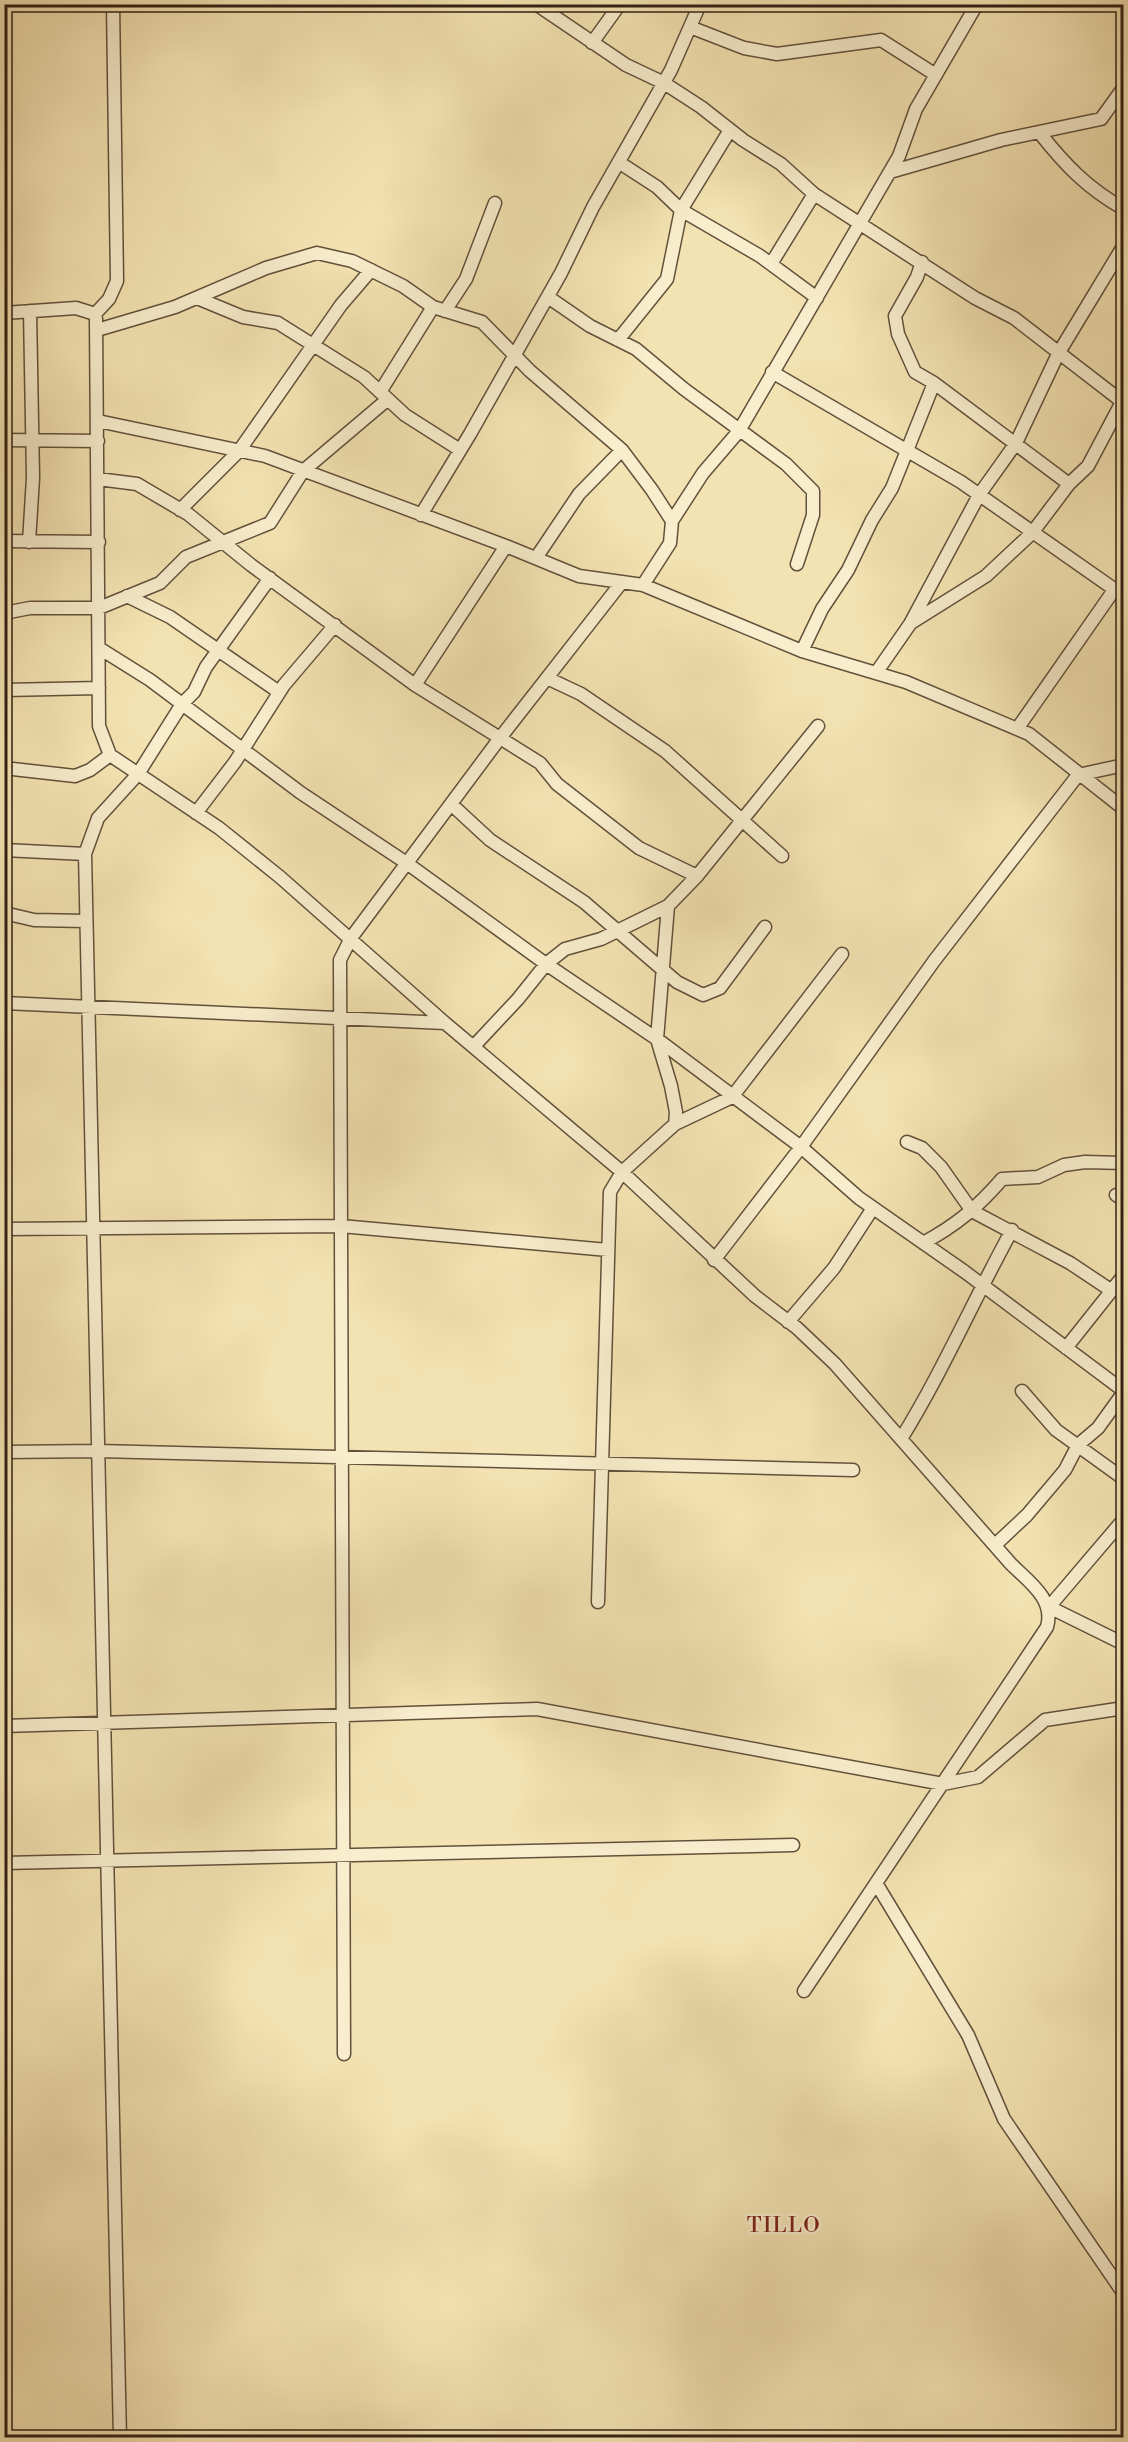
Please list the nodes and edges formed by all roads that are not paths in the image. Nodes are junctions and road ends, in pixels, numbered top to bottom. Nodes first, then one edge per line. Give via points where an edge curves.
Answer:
1 (112, 4) edge
2 (536, 4) edge
3 (620, 4) edge
4 (700, 4) edge
5 (972, 6) edge
6 (690, 27) junction
7 (592, 44) junction
8 (936, 75) junction
9 (664, 83) junction
10 (1124, 87) edge
11 (730, 130) junction
12 (1039, 132) junction
13 (620, 163) junction
14 (890, 172) junction
15 (814, 194) junction
16 (495, 203) dead end
17 (1124, 209) edge
18 (681, 210) junction
19 (862, 223) junction
20 (1124, 244) edge
21 (922, 262) junction
22 (771, 264) junction
23 (371, 270) junction
24 (548, 297) junction
25 (196, 298) junction
26 (817, 298) junction
27 (439, 309) junction
28 (30, 311) junction
29 (4, 314) edge
30 (95, 314) junction
31 (97, 330) junction
32 (618, 340) junction
33 (314, 345) junction
34 (513, 353) junction
35 (1058, 354) junction
36 (772, 372) junction
37 (934, 383) junction
38 (384, 395) junction
39 (1123, 401) edge
40 (98, 421) junction
41 (739, 432) junction
42 (4, 440) edge
43 (30, 440) junction
44 (98, 441) junction
45 (1016, 443) junction
46 (460, 450) junction
47 (622, 450) junction
48 (906, 450) junction
49 (239, 451) junction
50 (303, 471) junction
51 (98, 479) junction
52 (1069, 484) junction
53 (979, 495) junction
54 (180, 510) junction
55 (421, 515) junction
56 (672, 521) junction
57 (1032, 533) junction
58 (4, 541) edge
59 (29, 542) junction
60 (99, 542) junction
61 (222, 542) junction
62 (506, 546) junction
63 (536, 558) junction
64 (797, 564) dead end
65 (270, 578) junction
66 (621, 582) junction
67 (643, 585) junction
68 (1119, 593) edge
69 (127, 596) junction
70 (99, 608) junction
71 (4, 613) edge
72 (910, 624) junction
73 (335, 625) junction
74 (99, 648) junction
75 (218, 651) junction
76 (802, 651) junction
77 (876, 673) junction
78 (547, 678) junction
79 (415, 685) junction
80 (99, 688) junction
81 (4, 690) edge
82 (279, 692) junction
83 (182, 704) junction
84 (818, 726) dead end
85 (1017, 729) junction
86 (501, 738) junction
87 (242, 750) junction
88 (110, 755) junction
89 (1124, 765) edge
90 (4, 768) edge
91 (138, 774) junction
92 (1078, 775) junction
93 (451, 804) junction
94 (1124, 809) edge
95 (196, 813) junction
96 (742, 821) junction
97 (4, 850) edge
98 (85, 854) junction
99 (782, 856) dead end
100 (408, 864) junction
101 (697, 876) junction
102 (668, 906) junction
103 (4, 913) edge
104 (86, 921) junction
105 (765, 927) dead end
106 (619, 930) junction
107 (351, 938) junction
108 (842, 954) dead end
109 (546, 964) junction
110 (662, 967) junction
111 (4, 1003) edge
112 (88, 1006) junction
113 (340, 1018) junction
114 (444, 1023) junction
115 (657, 1040) junction
116 (474, 1046) junction
117 (732, 1097) junction
118 (675, 1124) junction
119 (907, 1142) dead end
120 (801, 1146) junction
121 (1124, 1163) edge
122 (622, 1172) junction
123 (873, 1208) junction
124 (972, 1211) junction
125 (341, 1226) junction
126 (93, 1228) junction
127 (4, 1229) edge
128 (1012, 1230) junction
129 (923, 1243) junction
130 (608, 1250) junction
131 (714, 1260) junction
132 (1124, 1275) edge
133 (982, 1285) junction
134 (1112, 1291) junction
135 (789, 1322) junction
136 (1066, 1348) junction
137 (1022, 1391) dead end
138 (1124, 1392) edge
139 (901, 1439) junction
140 (1078, 1445) junction
141 (98, 1451) junction
142 (4, 1452) edge
143 (342, 1457) junction
144 (601, 1463) junction
145 (853, 1470) dead end
146 (1124, 1479) edge
147 (1124, 1519) edge
148 (995, 1545) junction
149 (598, 1602) dead end
150 (1049, 1607) junction
151 (1124, 1644) edge
152 (1124, 1708) edge
153 (343, 1715) junction
154 (104, 1723) junction
155 (4, 1726) edge
156 (943, 1784) junction
157 (793, 1845) dead end
158 (343, 1856) junction
159 (107, 1861) junction
160 (4, 1863) edge
161 (876, 1883) junction
162 (804, 1992) dead end
163 (344, 2054) dead end
164 (1124, 2294) edge
165 (120, 2438) edge

1 - 30 street via 117,281 109,299
2 - 7 street
3 - 7 street
4 - 6 street
5 - 8 street
6 - 8 street via 744,48 777,54 881,40
6 - 9 street
7 - 9 street
8 - 14 street via 916,109
9 - 11 street
9 - 13 street
10 - 12 street via 1101,119
11 - 15 street via 781,164
11 - 18 street
12 - 14 street
12 - 17 street via 1069,171
13 - 18 street via 657,187
13 - 24 street
14 - 19 street
15 - 19 street
15 - 22 street
16 - 27 street via 466,279
18 - 22 street
18 - 32 street via 667,279
19 - 21 street
19 - 26 street
20 - 35 street
21 - 35 street via 975,298 1014,318
21 - 37 street via 896,316 898,333 915,372
22 - 26 street
23 - 25 street via 317,253 266,268
23 - 27 street
23 - 33 street
24 - 32 street
24 - 34 street
25 - 31 street
25 - 33 street via 243,317 278,323
26 - 36 street
27 - 34 street via 482,322
27 - 38 street
28 - 29 street
28 - 30 street via 76,308
28 - 43 street
30 - 31 street
31 - 40 street
32 - 41 street via 636,349
33 - 38 street via 364,377
33 - 49 street
34 - 46 street
34 - 47 street
35 - 39 street
35 - 45 street
36 - 41 street
36 - 48 street
37 - 45 street
37 - 48 street
38 - 46 street via 405,415
38 - 50 street
39 - 52 street via 1088,466
40 - 44 street
40 - 49 street
41 - 56 street via 703,473
41 - 64 street via 786,464 813,491 813,515
42 - 43 street
43 - 44 street
43 - 59 street via 33,477
44 - 51 street
45 - 52 street
45 - 53 street
46 - 55 street
47 - 56 street
47 - 63 street via 579,494
48 - 53 street
48 - 76 street via 892,488
49 - 50 street
49 - 54 street
50 - 55 street
50 - 61 street via 270,523
51 - 54 street via 137,484
51 - 60 street
52 - 57 street
53 - 57 street
53 - 72 street
54 - 61 street
55 - 62 street
56 - 67 street via 670,543
57 - 68 street
57 - 72 street via 986,576
58 - 59 street
59 - 60 street
60 - 70 street
61 - 65 street
61 - 69 street via 186,557 160,583
62 - 63 street
62 - 79 street
63 - 66 street via 579,576
65 - 73 street
65 - 75 street
66 - 67 street
66 - 78 street
67 - 76 street
68 - 85 street
69 - 70 street
69 - 75 street via 170,617
70 - 71 street via 30,608
70 - 74 street
72 - 77 street
73 - 79 street
73 - 82 street
74 - 80 street
74 - 83 street
75 - 82 street
75 - 83 street via 194,692
76 - 77 street
77 - 85 street
78 - 86 street
78 - 96 street via 581,694 665,751
79 - 86 street
80 - 81 street
80 - 88 street via 99,726
82 - 87 street
83 - 87 street
83 - 91 street
84 - 96 street
85 - 92 street via 1029,734
86 - 93 street
86 - 101 street via 540,763 557,784 639,848
87 - 95 street
87 - 100 street
88 - 90 street via 75,776
88 - 91 street
89 - 92 street
91 - 95 street
91 - 98 street via 98,818
92 - 94 street
92 - 120 street via 934,962
93 - 100 street
93 - 106 street via 490,840
95 - 107 street via 238,843
96 - 99 street
96 - 101 street
97 - 98 street
98 - 104 street
100 - 107 street
100 - 109 street
101 - 102 street
102 - 106 street
102 - 110 street
103 - 104 street via 34,920
104 - 112 street
105 - 110 street via 720,988 704,994 677,982
106 - 109 street via 565,949
106 - 110 street
107 - 113 street via 340,960
107 - 114 street
108 - 117 street
109 - 115 street
109 - 116 street
110 - 115 street
111 - 112 street
112 - 113 street
112 - 126 street
113 - 114 street
113 - 125 street
114 - 116 street
115 - 117 street
115 - 118 street via 671,1086
116 - 122 street
117 - 118 street
117 - 120 street
118 - 122 street
119 - 124 street via 922,1148 941,1167
120 - 123 street
120 - 131 street
121 - 124 street via 1085,1162 1038,1178 1002,1179
122 - 130 street via 610,1192
122 - 131 street
123 - 129 street
123 - 135 street via 834,1268
124 - 128 street
124 - 129 street
125 - 126 street
125 - 130 street
125 - 143 street
126 - 127 street
126 - 141 street
128 - 133 street
128 - 134 street
129 - 133 street
130 - 144 street
131 - 135 street
132 - 134 street
133 - 136 street
133 - 139 street via 959,1338
134 - 136 street
135 - 139 street via 835,1364
136 - 138 street
137 - 140 street via 1056,1430
138 - 140 street via 1098,1428
139 - 148 street
140 - 146 street
140 - 148 street via 1065,1470
141 - 142 street
141 - 143 street
141 - 154 street
143 - 144 street
143 - 153 street
144 - 145 street
144 - 149 street
147 - 150 street
148 - 150 street
150 - 151 street
150 - 156 street via 1047,1627
152 - 156 street via 1045,1720 978,1777
153 - 154 street
153 - 156 street via 537,1709
153 - 158 street
154 - 155 street
154 - 159 street
156 - 161 street
157 - 158 street
158 - 159 street
158 - 163 street
159 - 160 street
159 - 165 street
161 - 162 street
161 - 164 street via 968,2035 1004,2119

